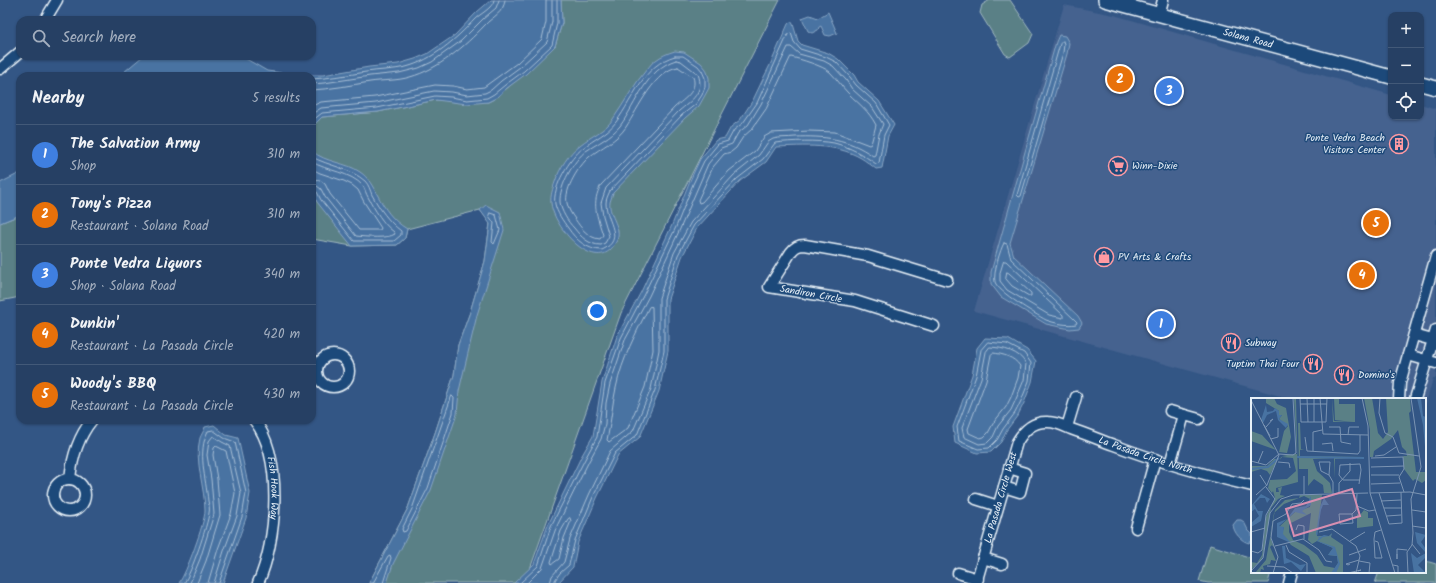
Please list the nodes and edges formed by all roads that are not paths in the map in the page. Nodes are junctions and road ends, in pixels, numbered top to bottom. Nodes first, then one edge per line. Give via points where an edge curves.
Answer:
1 (57, 0) edge
2 (1105, 0) edge
3 (1163, 0) edge
4 (1159, 15) junction
5 (47, 16) edge
6 (16, 55) edge
7 (0, 69) edge
8 (1388, 76) edge
9 (1424, 85) edge
10 (1436, 88) edge
11 (1436, 256) edge
12 (948, 280) dead end
13 (934, 326) dead end
14 (1436, 330) edge
15 (1414, 335) junction
16 (1435, 340) edge
17 (1408, 355) junction
18 (1432, 362) edge
19 (1076, 397) dead end
20 (1399, 398) edge
21 (1415, 398) edge
22 (1170, 410) dead end
23 (1184, 415) junction
24 (1199, 419) dead end
25 (1039, 422) joint
26 (90, 424) edge
27 (259, 424) edge
28 (1067, 427) junction
29 (1155, 459) junction
30 (1170, 464) junction
31 (1009, 468) junction
32 (70, 479) dead end
33 (1251, 486) edge
34 (1004, 487) junction
35 (976, 499) dead end
36 (998, 506) junction
37 (1136, 528) dead end
38 (984, 558) junction
39 (1002, 564) dead end
40 (958, 573) dead end
41 (1292, 573) edge
42 (977, 581) edge
43 (258, 583) edge
44 (1289, 583) edge

1 - 5 street
2 - 4 street, Solana Road
3 - 4 street
4 - 8 street, Solana Road
6 - 7 street
9 - 10 street
11 - 15 street
12 - 13 street, Sandiron Circle via 868,256 799,245 791,252 769,286 855,301
14 - 16 street
15 - 16 street
15 - 17 street
16 - 18 street
17 - 18 street
17 - 20 street via 1400,383
18 - 21 street
19 - 28 street
22 - 23 street
23 - 24 street
23 - 30 street
25 - 28 street, La Pasada Circle North
25 - 31 street, La Pasada Circle West via 1023,432
26 - 32 street via 73,459
27 - 43 street, Fish Hook Way via 270,452 274,493 269,549
28 - 29 street, La Pasada Circle North
29 - 30 street, La Pasada Circle North
29 - 37 street
30 - 33 street, La Pasada Circle North
31 - 34 street, La Pasada Circle West
31 - 34 street via 1025,473 1020,492
34 - 36 street, La Pasada Circle West
35 - 36 street
36 - 38 street, La Pasada Circle West
38 - 39 street
38 - 42 street, La Pasada Circle West
40 - 42 street
41 - 44 street

